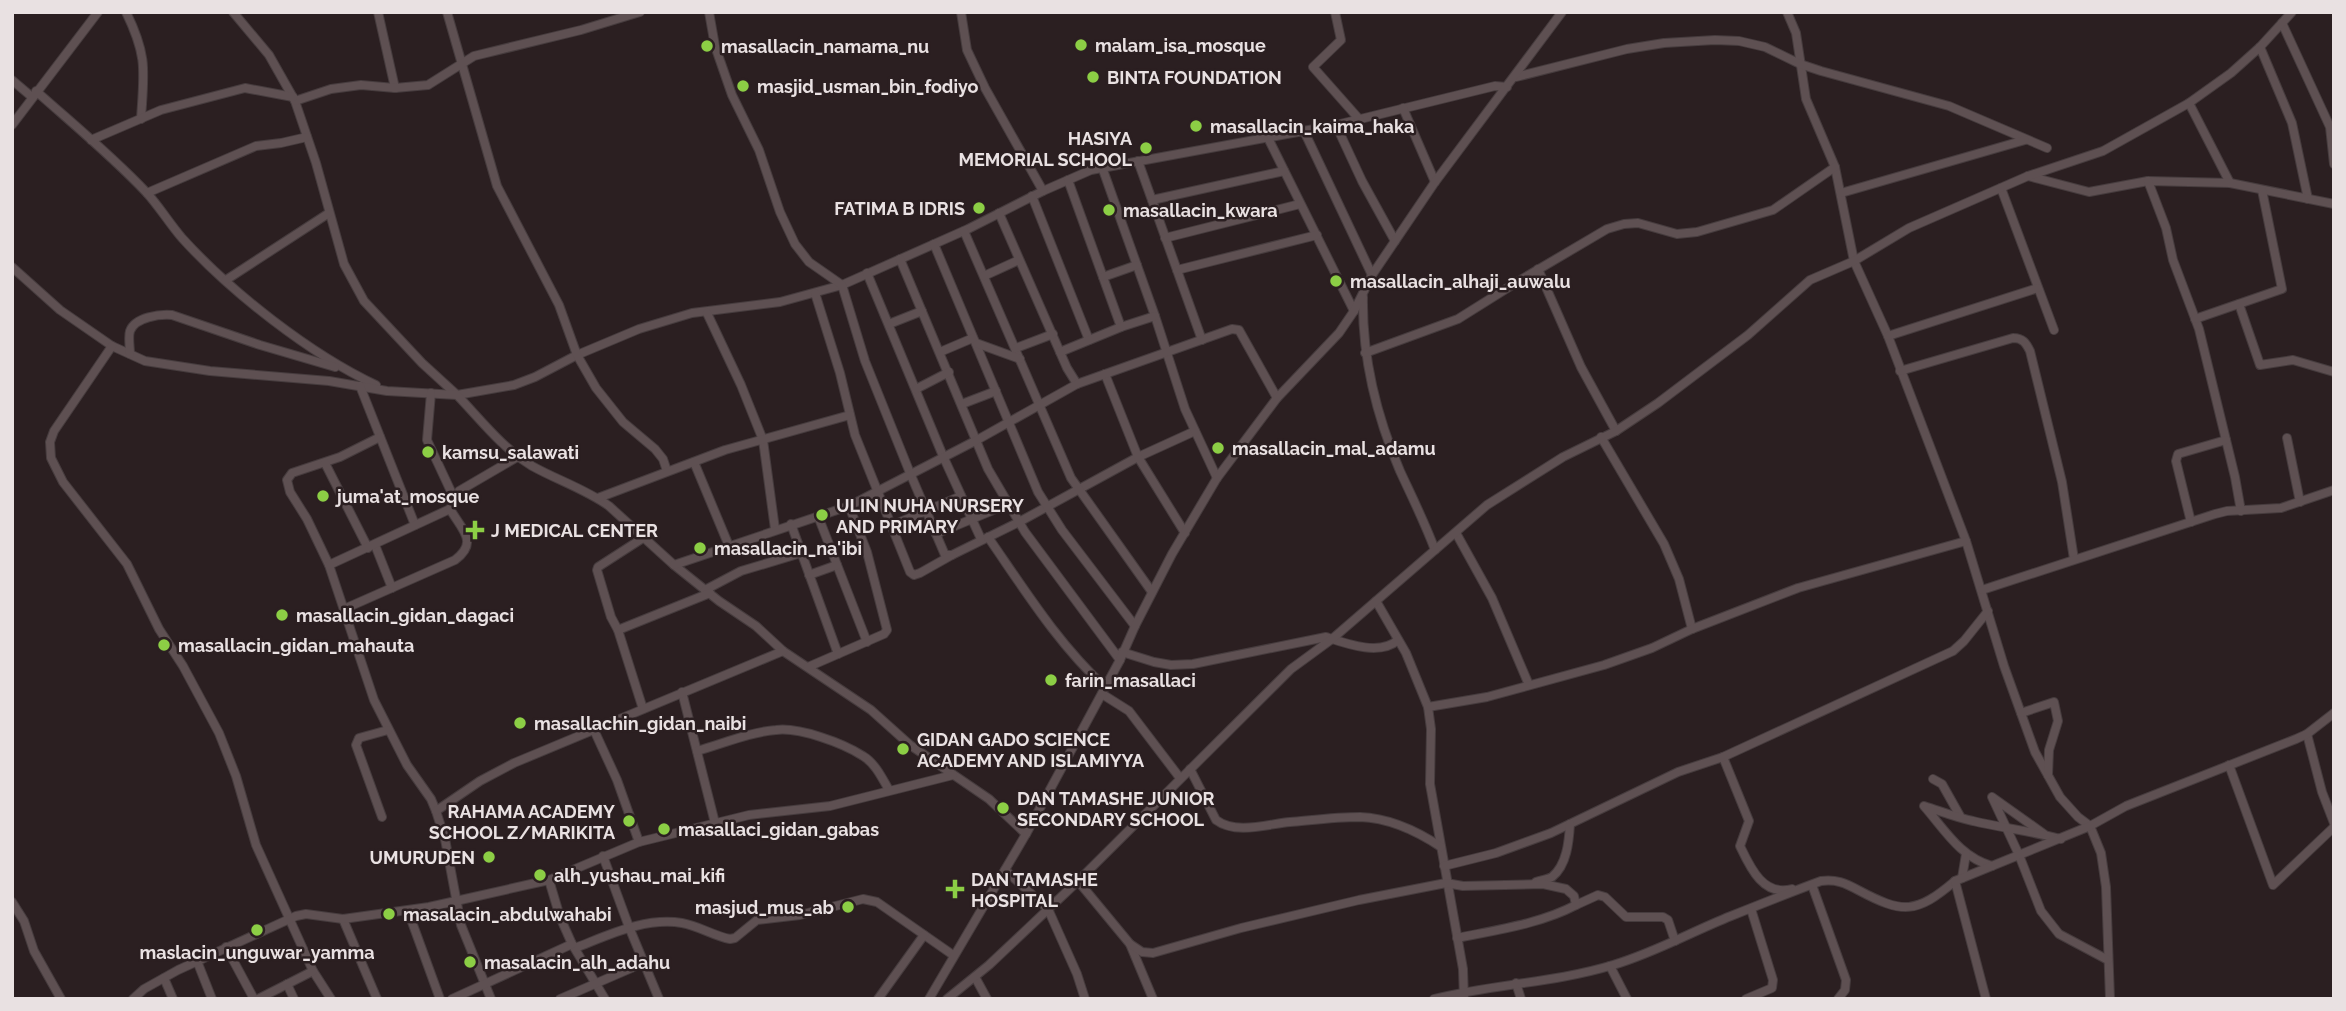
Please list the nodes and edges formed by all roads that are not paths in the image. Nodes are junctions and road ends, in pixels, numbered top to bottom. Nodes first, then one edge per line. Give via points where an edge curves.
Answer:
1 (127, 12) edge
2 (233, 12) edge
3 (379, 12) edge
4 (447, 12) edge
5 (640, 12) edge
6 (709, 12) edge
7 (961, 12) edge
8 (1335, 12) edge
9 (1562, 12) edge
10 (1787, 12) edge
11 (2292, 12) edge
12 (95, 13) edge
13 (2282, 23) junction
14 (2260, 47) junction
15 (1800, 64) junction
16 (462, 65) junction
17 (1516, 77) junction
18 (12, 80) edge
19 (395, 88) junction
20 (1507, 88) junction
21 (34, 94) junction
22 (294, 99) junction
23 (2189, 103) junction
24 (1403, 108) junction
25 (141, 119) junction
26 (1359, 119) junction
27 (12, 125) edge
28 (1336, 125) junction
29 (1304, 131) junction
30 (307, 137) junction
31 (1268, 138) junction
32 (91, 140) junction
33 (2025, 140) junction
34 (2047, 148) dead end
35 (1138, 161) junction
36 (2334, 164) edge
37 (1102, 167) junction
38 (1835, 167) junction
39 (1284, 171) junction
40 (2028, 176) junction
41 (1068, 180) junction
42 (2148, 181) junction
43 (1435, 182) junction
44 (2230, 183) junction
45 (2001, 188) junction
46 (2262, 190) junction
47 (1043, 191) junction
48 (147, 193) junction
49 (1841, 193) junction
50 (1032, 196) junction
51 (2308, 199) junction
52 (1152, 200) junction
53 (1300, 204) junction
54 (2334, 204) edge
55 (329, 213) junction
56 (999, 213) junction
57 (964, 231) junction
58 (1317, 235) junction
59 (1165, 238) junction
60 (1395, 242) junction
61 (934, 244) junction
62 (900, 259) junction
63 (1019, 260) junction
64 (1854, 261) junction
65 (1137, 265) junction
66 (12, 267) edge
67 (1177, 270) junction
68 (1538, 270) junction
69 (867, 273) junction
70 (1372, 275) junction
71 (984, 276) junction
72 (1103, 277) junction
73 (226, 280) junction
74 (842, 285) junction
75 (2038, 288) junction
76 (815, 293) junction
77 (1363, 295) junction
78 (2239, 304) junction
79 (922, 311) junction
80 (1354, 311) junction
81 (707, 313) junction
82 (1155, 316) junction
83 (2195, 319) junction
84 (889, 324) junction
85 (1121, 327) junction
86 (2054, 330) dead end
87 (1053, 334) junction
88 (1888, 336) junction
89 (1089, 340) junction
90 (1202, 340) junction
91 (974, 341) junction
92 (112, 346) junction
93 (1016, 348) junction
94 (940, 352) junction
95 (1060, 352) junction
96 (1167, 352) junction
97 (1365, 353) junction
98 (130, 354) junction
99 (577, 355) junction
100 (1020, 359) junction
101 (342, 369) junction
102 (1900, 371) junction
103 (949, 372) junction
104 (2334, 372) edge
105 (1105, 374) junction
106 (1077, 384) junction
107 (360, 386) junction
108 (916, 388) junction
109 (387, 391) junction
110 (996, 391) junction
111 (431, 393) junction
112 (457, 395) junction
113 (1277, 398) junction
114 (962, 404) junction
115 (1041, 405) junction
116 (850, 415) junction
117 (1009, 422) junction
118 (1195, 430) junction
119 (1616, 431) junction
120 (380, 437) junction
121 (1601, 437) junction
122 (2287, 438) dead end
123 (762, 440) junction
124 (977, 440) junction
125 (2226, 440) junction
126 (519, 456) junction
127 (943, 456) junction
128 (1138, 457) junction
129 (694, 462) junction
130 (325, 463) junction
131 (667, 471) junction
132 (910, 473) junction
133 (1217, 478) junction
134 (1077, 489) junction
135 (2334, 490) edge
136 (878, 492) junction
137 (961, 496) junction
138 (598, 498) junction
139 (455, 500) junction
140 (2300, 502) junction
141 (1007, 503) junction
142 (1047, 505) junction
143 (849, 506) junction
144 (450, 509) junction
145 (927, 512) junction
146 (2241, 512) junction
147 (818, 516) junction
148 (972, 520) junction
149 (1019, 522) junction
150 (2191, 522) junction
151 (791, 524) junction
152 (415, 525) junction
153 (893, 525) junction
154 (775, 529) junction
155 (1185, 533) junction
156 (1457, 533) junction
157 (936, 534) junction
158 (643, 538) junction
159 (984, 538) junction
160 (1966, 541) junction
161 (729, 546) junction
162 (371, 547) junction
163 (1435, 550) junction
164 (801, 553) junction
165 (952, 555) junction
166 (2074, 559) junction
167 (329, 565) junction
168 (674, 565) junction
169 (837, 565) junction
170 (809, 575) junction
171 (392, 588) junction
172 (1982, 590) junction
173 (708, 592) junction
174 (1152, 592) junction
175 (1376, 601) junction
176 (344, 609) junction
177 (1988, 611) junction
178 (1135, 626) junction
179 (1692, 629) junction
180 (618, 630) junction
181 (1332, 639) junction
182 (1398, 640) junction
183 (867, 642) junction
184 (783, 651) junction
185 (838, 654) junction
186 (1121, 656) junction
187 (808, 667) junction
188 (1528, 685) junction
189 (1104, 690) junction
190 (682, 692) junction
191 (1428, 707) junction
192 (643, 709) junction
193 (2334, 712) edge
194 (2021, 713) junction
195 (388, 730) junction
196 (594, 730) junction
197 (2307, 734) junction
198 (697, 751) junction
199 (1723, 757) junction
200 (2229, 765) junction
201 (1190, 769) junction
202 (953, 775) junction
203 (2048, 777) junction
204 (1180, 778) junction
205 (1933, 779) dead end
206 (889, 790) junction
207 (436, 811) junction
208 (1960, 816) junction
209 (382, 817) dead end
210 (2333, 820) edge
211 (715, 823) junction
212 (1570, 824) junction
213 (2090, 827) junction
214 (2007, 828) junction
215 (1026, 834) junction
216 (2044, 834) junction
217 (2061, 839) junction
218 (639, 842) junction
219 (1441, 847) junction
220 (1966, 855) junction
221 (2019, 855) junction
222 (603, 856) junction
223 (1444, 866) junction
224 (1992, 866) junction
225 (1005, 870) junction
226 (1958, 879) junction
227 (549, 880) junction
228 (1078, 881) junction
229 (1446, 883) junction
230 (1532, 883) junction
231 (1812, 885) junction
232 (454, 901) junction
233 (12, 902) edge
234 (1576, 905) junction
235 (1751, 908) junction
236 (1048, 909) junction
237 (408, 911) junction
238 (288, 919) junction
239 (343, 919) junction
240 (628, 927) junction
241 (924, 935) junction
242 (1457, 938) junction
243 (1675, 942) junction
244 (1130, 944) junction
245 (573, 946) junction
246 (226, 947) junction
247 (953, 955) junction
248 (2108, 960) junction
249 (197, 961) junction
250 (643, 963) junction
251 (1610, 966) junction
252 (313, 971) junction
253 (975, 976) junction
254 (164, 978) junction
255 (485, 983) junction
256 (1516, 983) junction
257 (287, 984) junction
258 (598, 984) junction
259 (937, 987) junction
260 (1464, 995) edge
261 (61, 999) edge
262 (133, 999) edge
263 (173, 999) edge
264 (212, 999) edge
265 (256, 999) edge
266 (294, 999) edge
267 (331, 999) edge
268 (377, 999) edge
269 (440, 999) edge
270 (452, 999) edge
271 (491, 999) edge
272 (560, 999) edge
273 (605, 999) edge
274 (659, 999) edge
275 (878, 999) edge
276 (929, 999) edge
277 (947, 999) edge
278 (987, 999) edge
279 (1085, 999) edge
280 (1153, 999) edge
281 (1434, 999) edge
282 (1521, 999) edge
283 (1627, 999) edge
284 (1746, 999) edge
285 (1838, 999) edge
286 (1986, 999) edge
287 (2110, 999) edge

1 - 25 street via 145,65
2 - 22 street via 269,55
3 - 19 street
4 - 16 street
5 - 16 street via 484,52
6 - 74 street via 732,95 795,244 809,262
7 - 47 street via 967,50
8 - 26 street via 1341,40 1313,67
9 - 17 street
10 - 15 street via 1796,33
11 - 13 street
12 - 21 street
13 - 14 street
13 - 36 street via 2330,127
14 - 23 street
14 - 51 street via 2292,123
15 - 17 street via 1765,47 1716,40 1627,49
15 - 33 street via 1949,106
15 - 38 street via 1807,99
16 - 19 street via 428,85
16 - 99 street via 497,186 559,305
17 - 20 street
18 - 21 street
19 - 22 street via 361,85
20 - 24 street via 1496,86
20 - 43 street
21 - 27 street
21 - 32 street
22 - 25 street via 245,88
22 - 30 street
23 - 40 street via 2103,151
23 - 44 street
24 - 26 street
24 - 43 street
25 - 32 street
26 - 28 street
28 - 29 street
28 - 60 street
29 - 31 street
29 - 70 street
30 - 48 street via 246,149
30 - 55 street
31 - 35 street
31 - 39 street
32 - 48 street
33 - 34 street
33 - 49 street
35 - 37 street
35 - 52 street
37 - 41 street
37 - 65 street
38 - 49 street
38 - 68 street via 1773,211 1686,234 1624,223
39 - 52 street
39 - 53 street
40 - 42 street via 2089,192
40 - 45 street
41 - 47 street
41 - 72 street
42 - 44 street
42 - 83 street
43 - 60 street
44 - 46 street
45 - 64 street via 1909,228
45 - 75 street
46 - 51 street
46 - 78 street via 2282,289
47 - 50 street
48 - 73 street via 183,238
49 - 64 street
50 - 56 street
50 - 89 street
51 - 54 street
52 - 59 street
53 - 58 street
53 - 59 street
55 - 73 street
55 - 112 street via 344,264 364,301
56 - 57 street
56 - 63 street
57 - 61 street
57 - 71 street
58 - 67 street
58 - 80 street
59 - 67 street
60 - 70 street
61 - 62 street
61 - 91 street
62 - 69 street
62 - 79 street
63 - 71 street
63 - 87 street
64 - 88 street
64 - 119 street via 1810,280 1748,335
65 - 72 street
65 - 82 street
66 - 92 street via 60,310
67 - 90 street
68 - 97 street via 1458,319
68 - 119 street via 1581,367
69 - 74 street
69 - 84 street
70 - 77 street
71 - 93 street
72 - 85 street
73 - 101 street
74 - 76 street
74 - 132 street via 865,361
75 - 86 street
75 - 88 street
76 - 81 street
76 - 116 street
77 - 80 street
77 - 97 street
78 - 83 street
78 - 104 street via 2260,365 2293,360
79 - 84 street
79 - 94 street
80 - 113 street
81 - 99 street via 639,329
81 - 123 street
82 - 85 street
82 - 96 street
83 - 125 street
84 - 108 street
85 - 89 street
87 - 93 street
87 - 95 street
88 - 102 street
89 - 95 street
90 - 96 street
90 - 113 street via 1239,330
91 - 94 street
91 - 100 street
91 - 110 street
92 - 98 street
92 - 238 street via 54,431 51,458 63,482 127,565 219,733 256,845
93 - 100 street
94 - 103 street
95 - 106 street
96 - 105 street
96 - 118 street
97 - 163 street via 1379,415
98 - 101 street via 130,330 161,314
98 - 107 street via 145,361 210,371
99 - 112 street via 514,385
99 - 131 street via 596,388 623,422 655,449
100 - 115 street
101 - 109 street
102 - 160 street
102 - 166 street via 2013,338 2025,342 2062,482
103 - 108 street
103 - 114 street
105 - 106 street
105 - 128 street
106 - 115 street
107 - 109 street
107 - 120 street
108 - 127 street
109 - 111 street
110 - 114 street
110 - 117 street
111 - 112 street
111 - 139 street via 426,440
112 - 126 street
113 - 133 street
114 - 124 street
115 - 117 street
115 - 134 street
116 - 123 street
116 - 136 street
117 - 124 street
117 - 142 street
118 - 128 street
118 - 133 street
119 - 121 street
120 - 130 street
120 - 152 street
121 - 156 street via 1487,505
121 - 179 street via 1664,544
122 - 140 street
123 - 129 street
123 - 154 street
124 - 127 street
124 - 141 street
125 - 146 street
125 - 150 street via 2178,454
126 - 138 street
126 - 139 street via 459,491
127 - 132 street
127 - 137 street
128 - 134 street
128 - 155 street
129 - 131 street
129 - 161 street
130 - 162 street
130 - 167 street via 292,473 287,480
131 - 138 street
132 - 136 street
132 - 145 street
133 - 155 street
134 - 142 street
134 - 174 street
135 - 140 street
136 - 143 street
136 - 153 street
137 - 145 street
137 - 148 street
138 - 158 street
139 - 144 street
140 - 146 street
141 - 148 street
141 - 149 street
142 - 149 street
142 - 178 street
143 - 147 street
143 - 183 street via 887,625 884,634
144 - 152 street
144 - 171 street via 467,540 465,553
145 - 153 street
145 - 157 street
146 - 150 street via 2227,511
147 - 151 street
147 - 169 street
148 - 157 street
148 - 159 street
149 - 159 street
149 - 186 street
150 - 166 street
151 - 154 street
151 - 164 street
152 - 162 street
153 - 165 street via 912,574
154 - 161 street
155 - 174 street
156 - 163 street
156 - 188 street via 1492,598
157 - 165 street via 945,555
158 - 168 street
158 - 180 street via 597,570
159 - 165 street
159 - 189 street
160 - 172 street
160 - 179 street via 1798,588
161 - 168 street
162 - 167 street
162 - 171 street
163 - 175 street
164 - 170 street
164 - 173 street via 741,571
166 - 172 street
167 - 176 street
168 - 173 street
169 - 170 street
169 - 183 street
170 - 185 street
171 - 176 street
172 - 177 street
173 - 180 street
173 - 184 street
174 - 178 street
175 - 181 street
175 - 182 street
176 - 195 street
177 - 194 street
177 - 199 street via 1953,651
178 - 186 street
179 - 188 street via 1652,649
180 - 192 street
181 - 182 street via 1385,648
181 - 186 street via 1193,664
181 - 201 street via 1291,669
182 - 191 street
183 - 185 street
184 - 187 street
184 - 190 street
185 - 187 street
186 - 189 street
187 - 202 street
188 - 191 street
189 - 204 street via 1129,710
189 - 215 street
190 - 192 street
190 - 198 street
191 - 219 street via 1430,784
192 - 196 street
193 - 197 street
194 - 203 street
194 - 203 street via 2054,702 2058,722 2049,750
195 - 207 street
195 - 209 street via 359,738 356,745
196 - 207 street via 514,763
196 - 218 street
197 - 200 street
197 - 210 street
198 - 206 street via 790,729 864,756
198 - 211 street
199 - 212 street via 1678,772
199 - 231 street via 1749,821 1740,846 1755,876 1785,891
200 - 210 street via 2273,885
200 - 213 street via 2126,806
201 - 204 street
201 - 219 street via 1220,823 1264,828 1361,817 1411,829
202 - 206 street
202 - 215 street via 989,799
203 - 213 street via 2060,797
204 - 228 street
205 - 208 street via 1942,784
206 - 211 street via 830,806
207 - 232 street
208 - 214 street
208 - 220 street via 1924,806
211 - 218 street
212 - 223 street via 1496,853
212 - 230 street via 1563,863 1552,877
213 - 217 street
213 - 248 street via 2104,862
214 - 216 street
214 - 216 street via 1992,797
214 - 221 street
215 - 225 street
216 - 217 street
217 - 221 street
218 - 222 street
219 - 223 street
220 - 224 street
220 - 226 street
221 - 224 street
221 - 248 street via 2041,911 2059,934
222 - 227 street
222 - 240 street
223 - 229 street
224 - 226 street
225 - 236 street
225 - 247 street
226 - 231 street via 1936,897 1908,908 1875,899 1845,883 1832,880
226 - 286 street
227 - 232 street
227 - 245 street
228 - 236 street
228 - 244 street
229 - 230 street
229 - 242 street
229 - 244 street via 1241,928 1153,953
230 - 234 street via 1566,889
231 - 235 street
231 - 285 street via 1846,980
232 - 237 street
232 - 255 street
233 - 261 street
234 - 242 street via 1518,925
234 - 243 street via 1598,895 1626,917 1663,917
235 - 243 street
235 - 284 street via 1773,980 1772,988
236 - 253 street
236 - 279 street
237 - 239 street
237 - 269 street
238 - 239 street via 306,914
238 - 246 street
238 - 252 street
239 - 268 street
240 - 241 street via 681,923 730,939 757,920 863,899 877,902
240 - 245 street
240 - 250 street
241 - 247 street
241 - 275 street
242 - 260 street
243 - 251 street
244 - 280 street
245 - 255 street
245 - 258 street
246 - 249 street
246 - 265 street
247 - 259 street
248 - 287 street
249 - 254 street
249 - 264 street
250 - 258 street
250 - 274 street
251 - 256 street
251 - 283 street
252 - 257 street
252 - 267 street
253 - 277 street
253 - 278 street
254 - 262 street
254 - 263 street
255 - 270 street
255 - 271 street
256 - 260 street
256 - 282 street
257 - 265 street
257 - 266 street
258 - 272 street
258 - 273 street
259 - 276 street
259 - 277 street
260 - 281 street

